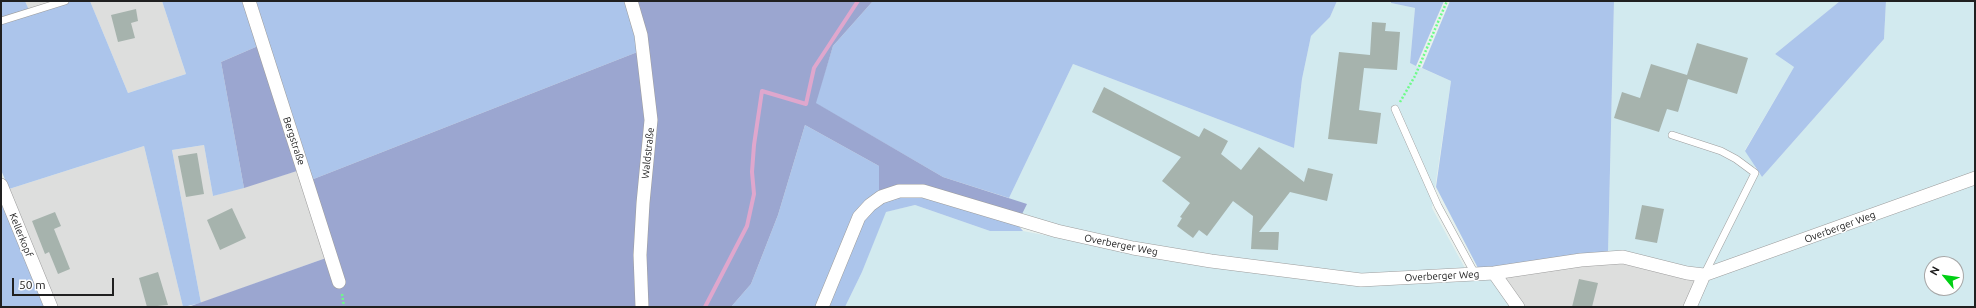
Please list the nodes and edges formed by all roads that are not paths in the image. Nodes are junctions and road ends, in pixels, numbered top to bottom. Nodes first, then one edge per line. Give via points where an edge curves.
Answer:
1 (65, 1) edge
2 (249, 1) edge
3 (630, 1) edge
4 (1, 20) edge
5 (1395, 110) road end
6 (1672, 135) dead end
7 (1975, 178) edge
8 (1, 186) edge
9 (1494, 273) junction
10 (1475, 274) junction
11 (1704, 275) junction
12 (339, 282) dead end
13 (51, 307) edge
14 (642, 307) edge
15 (822, 307) edge
16 (1518, 307) edge
17 (1690, 307) edge

1 - 4 lane
2 - 12 street, Bergstraße
3 - 14 street, Waldstraße via 641,35 651,120 642,204
5 - 10 lane via 1438,206
6 - 11 lane via 1721,152 1755,173
7 - 11 street, Overberger Weg
8 - 13 street, Kellerkopf
9 - 10 street, Overberger Weg
9 - 11 street, Overberger Weg via 1581,260 1623,257
9 - 16 street
10 - 15 street, Overberger Weg via 1361,280 1211,261 1057,232 922,190 900,191 881,197 859,217
11 - 17 street

